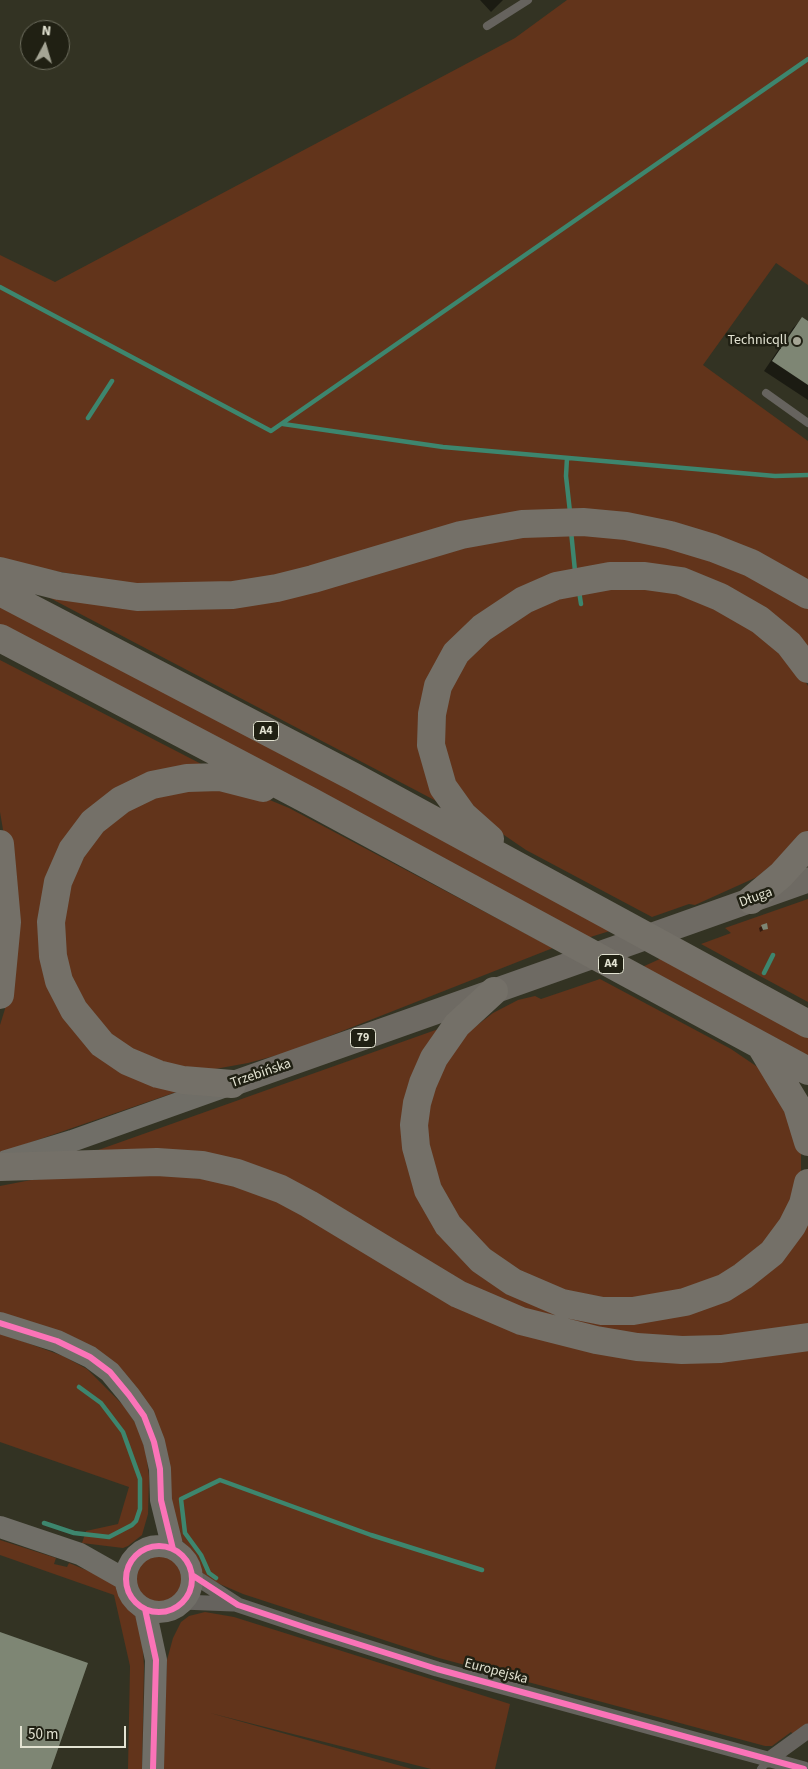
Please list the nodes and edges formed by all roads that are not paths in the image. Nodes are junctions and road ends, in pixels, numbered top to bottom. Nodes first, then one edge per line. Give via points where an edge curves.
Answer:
1 (528, 0) edge
2 (487, 26) dead end
3 (766, 393) dead end
4 (808, 423) edge
5 (0, 571) edge
6 (0, 592) edge
7 (808, 595) edge
8 (0, 638) edge
9 (808, 669) edge
10 (310, 801) junction
11 (0, 844) edge
12 (808, 846) edge
13 (531, 874) junction
14 (808, 880) edge
15 (751, 900) junction
16 (521, 982) joint
17 (494, 991) junction
18 (0, 996) edge
19 (808, 1024) edge
20 (761, 1046) junction
21 (808, 1072) edge
22 (232, 1084) junction
23 (808, 1142) edge
24 (0, 1163) edge
25 (0, 1167) edge
26 (808, 1183) edge
27 (0, 1323) edge
28 (808, 1337) edge
29 (161, 1500) junction
30 (0, 1528) edge
31 (172, 1549) junction
32 (140, 1553) junction
33 (80, 1554) junction
34 (192, 1576) junction
35 (126, 1580) junction
36 (238, 1605) junction
37 (176, 1606) junction
38 (145, 1609) junction
39 (156, 1660) junction
40 (808, 1731) edge
41 (764, 1765) edge
42 (154, 1769) edge
43 (804, 1769) edge

1 - 2 lane
3 - 4 lane
5 - 7 highway via 59,586 137,597 233,594 313,579 461,535 522,524 583,522 670,534 751,563
6 - 13 highway, A4 via 190,690
8 - 10 highway, A4
9 - 13 highway via 789,644 740,607 701,588 662,578 610,576 571,582 540,592 496,616 456,653 443,674 434,699 431,745 437,772 452,802
10 - 20 highway, A4
10 - 22 highway via 220,777 187,778 152,785 121,800 93,822 72,850 58,882 51,922 53,956 66,997 83,1024 113,1052 143,1068 172,1078
11 - 18 highway via 7,922
12 - 15 highway
13 - 19 highway, A4
14 - 15 main road, Długa / 79
15 - 16 main road, Długa / 79
16 - 17 main road, Trzebińska / 79
17 - 22 main road, Trzebińska / 79
17 - 26 highway via 458,1025 434,1058 417,1104 415,1132 420,1168 437,1209 471,1251 513,1282 562,1304 602,1310 632,1311 685,1302 724,1288 772,1253 792,1226 803,1204
20 - 21 highway, A4
20 - 23 highway via 797,1106
22 - 24 main road, Trzebińska / 79
25 - 28 highway via 156,1162 202,1165 237,1173 281,1189 309,1204 458,1294 521,1321 596,1340 646,1347 721,1350
27 - 29 main road via 75,1349 115,1378 140,1410 154,1442 160,1469
29 - 31 main road
29 - 32 main road
30 - 33 main road
31 - 32 main road via 158,1546
31 - 34 main road via 186,1560
32 - 33 main road
32 - 35 main road via 127,1569
33 - 35 main road
34 - 36 street, Europejska
34 - 37 main road via 190,1590
35 - 38 main road via 133,1599
36 - 37 street, Europejska
36 - 41 street, Europejska via 437,1669
37 - 38 main road via 155,1612
37 - 39 main road
38 - 39 main road
39 - 42 main road
40 - 41 street
41 - 43 street, Europejska

